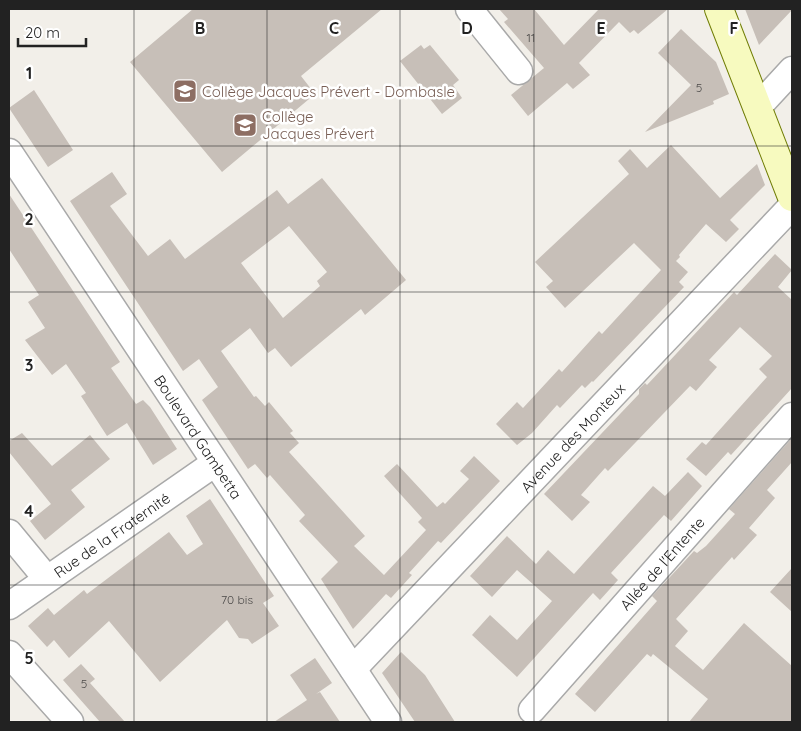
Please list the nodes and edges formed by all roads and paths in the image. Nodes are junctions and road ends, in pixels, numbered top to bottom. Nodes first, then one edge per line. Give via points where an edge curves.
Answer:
1 (470, 9) edge
2 (719, 9) edge
3 (792, 70) edge
4 (519, 71) dead end
5 (757, 108) junction
6 (9, 152) edge
7 (792, 197) edge
8 (792, 206) edge
9 (792, 416) edge
10 (215, 463) junction
11 (9, 533) edge
12 (47, 579) junction
13 (9, 606) edge
14 (9, 654) edge
15 (353, 668) junction
16 (532, 710) dead end
17 (70, 722) edge
18 (388, 722) edge

1 - 4 street
2 - 5 street
3 - 5 street
5 - 7 street
6 - 10 street, Boulevard Gambetta
8 - 15 street, Avenue des Monteux
9 - 16 street, Allée de l'Entente
10 - 12 street, Rue de la Fraternité
10 - 15 street, Boulevard Gambetta
11 - 12 street
12 - 13 street, Rue de la Fraternité
14 - 17 street
15 - 18 street, Boulevard Gambetta

